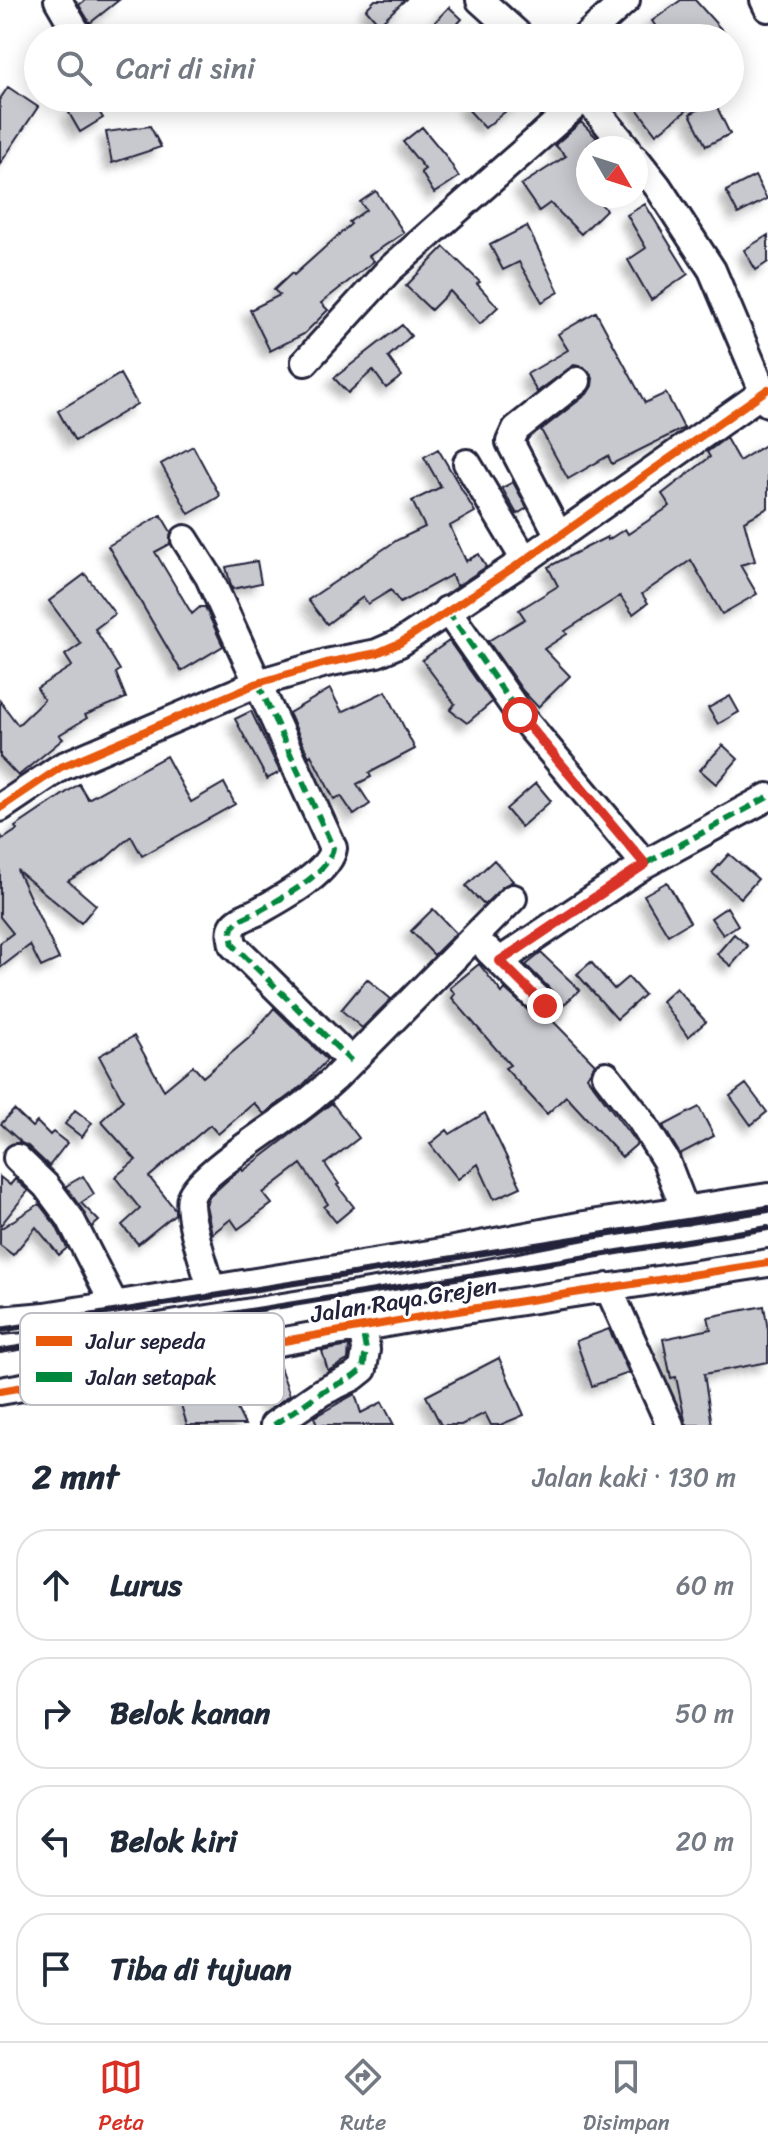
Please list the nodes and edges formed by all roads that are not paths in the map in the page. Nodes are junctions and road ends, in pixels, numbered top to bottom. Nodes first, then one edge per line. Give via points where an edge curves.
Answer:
1 (58, 0) edge
2 (480, 0) edge
3 (626, 0) edge
4 (764, 0) edge
5 (768, 8) edge
6 (72, 24) edge
7 (507, 24) edge
8 (599, 24) edge
9 (569, 112) edge
10 (597, 112) edge
11 (617, 136) edge
12 (648, 174) edge
13 (305, 362) dead end
14 (577, 381) dead end
15 (766, 395) edge
16 (467, 463) dead end
17 (559, 536) junction
18 (185, 539) dead end
19 (525, 560) junction
20 (447, 610) junction
21 (258, 683) junction
22 (768, 797) edge
23 (0, 808) edge
24 (645, 864) junction
25 (513, 898) dead end
26 (473, 937) junction
27 (500, 961) junction
28 (545, 1006) dead end
29 (351, 1061) junction
30 (606, 1075) dead end
31 (17, 1158) dead end
32 (768, 1197) edge
33 (685, 1210) junction
34 (768, 1263) edge
35 (608, 1287) junction
36 (211, 1288) junction
37 (114, 1304) junction
38 (50, 1313) edge
39 (20, 1317) edge
40 (0, 1320) edge
41 (362, 1327) junction
42 (284, 1341) edge
43 (20, 1387) edge
44 (0, 1391) edge
45 (274, 1425) edge
46 (670, 1425) edge

1 - 6 street
2 - 7 street
3 - 8 street
4 - 5 street
9 - 13 street via 389,270
10 - 11 street
12 - 15 street via 712,270
14 - 17 street via 516,429 510,442
15 - 17 street
16 - 19 street
17 - 19 street
18 - 21 street via 209,577
19 - 20 street
20 - 21 street via 377,653
20 - 24 street via 520,715
21 - 23 street via 61,767
21 - 29 street via 333,848 323,868 281,899 235,923 233,945
22 - 24 street
24 - 27 street
25 - 26 street
26 - 27 street
26 - 29 street
27 - 28 street
29 - 36 street via 303,1106 194,1190 190,1212
30 - 33 street via 666,1161
31 - 37 street via 70,1218
32 - 33 street
33 - 36 street
34 - 35 street, Jalan Raya Grejen
35 - 41 street, Jalan Raya Grejen
35 - 46 street
36 - 37 street
37 - 38 street
39 - 40 street
41 - 42 street, Jalan Raya Grejen
41 - 45 street via 363,1369
43 - 44 street, Jalan Raya Grejen

